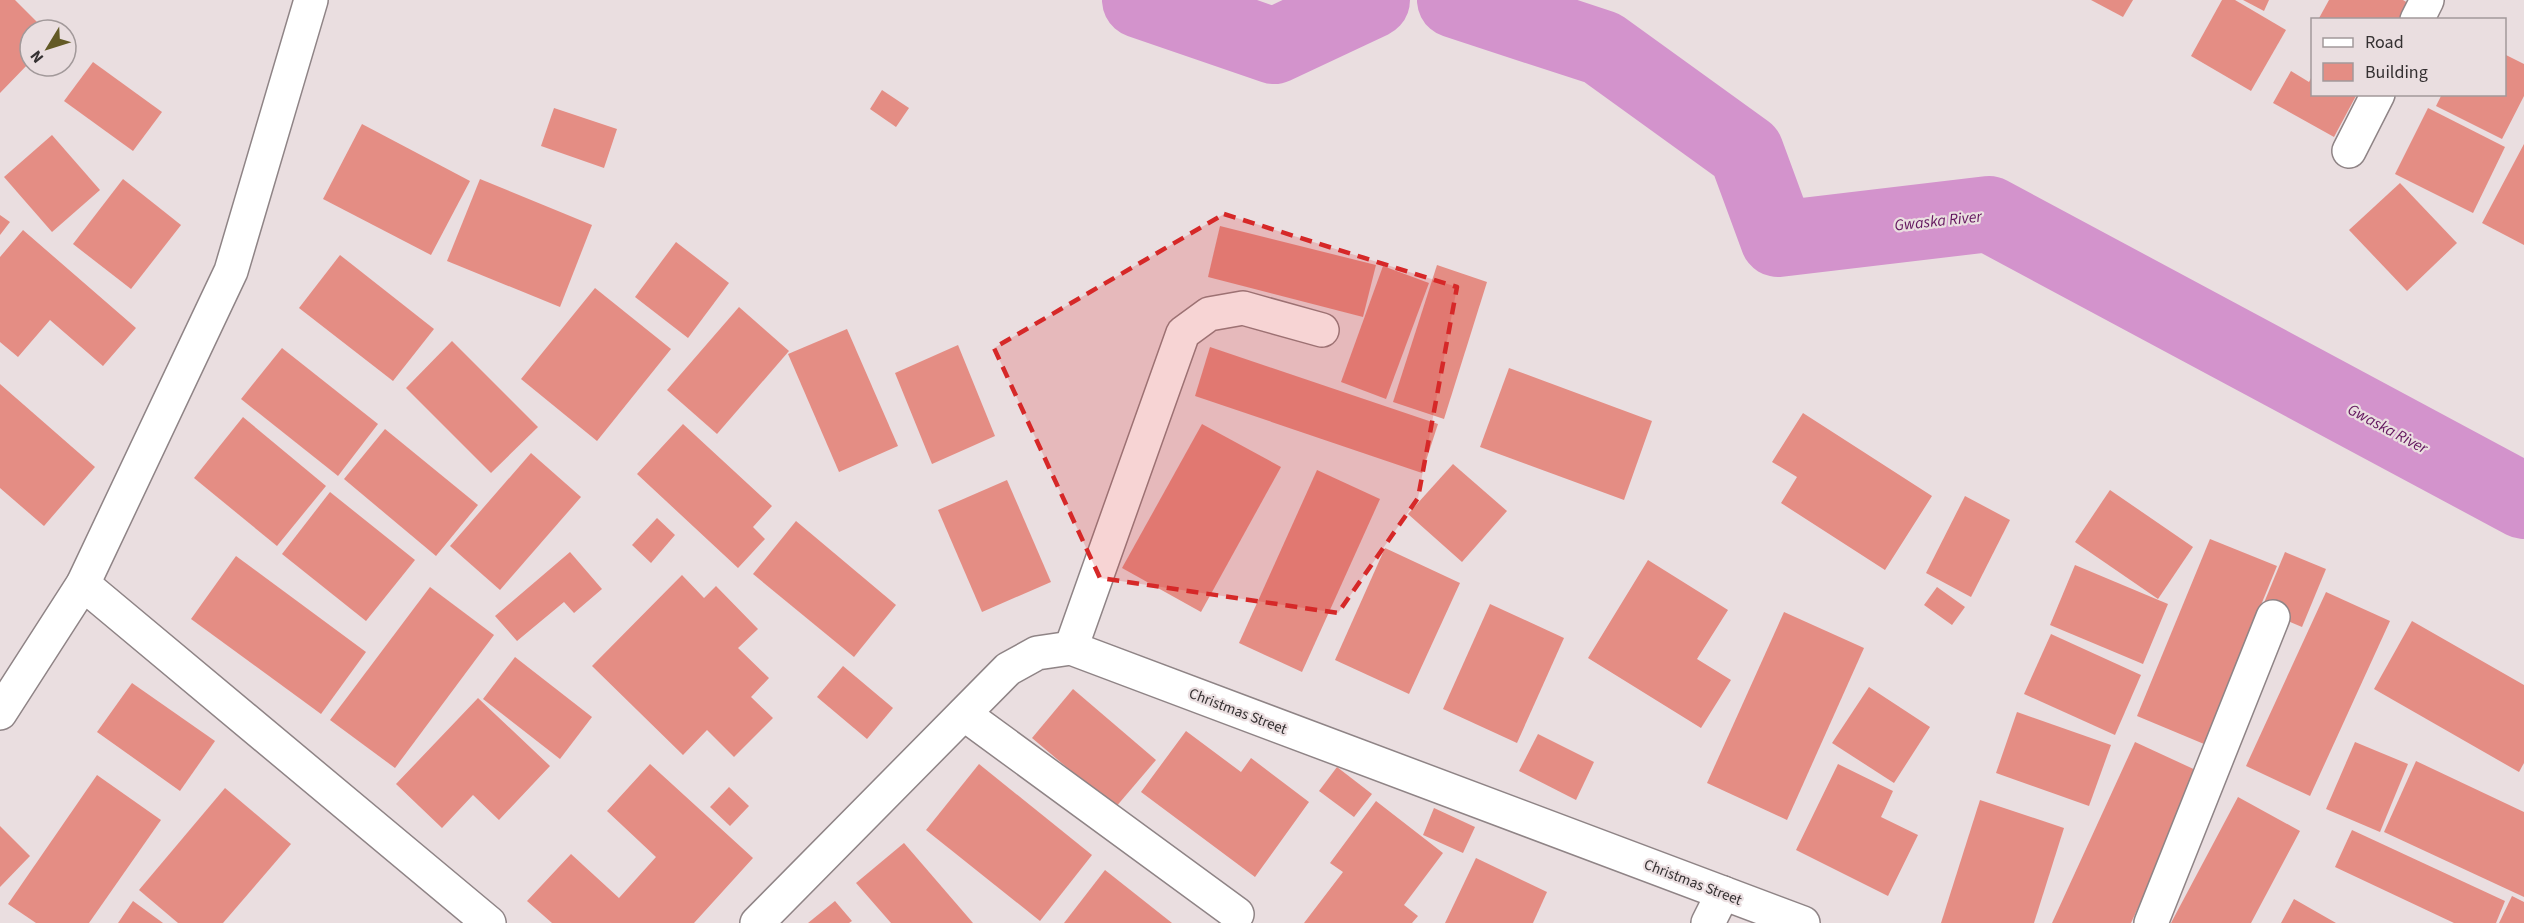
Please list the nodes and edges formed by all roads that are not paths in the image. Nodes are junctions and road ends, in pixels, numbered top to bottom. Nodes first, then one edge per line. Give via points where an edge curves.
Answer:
1 (311, 0) edge
2 (2427, 0) edge
3 (2418, 18) edge
4 (2378, 96) edge
5 (2349, 151) dead end
6 (1322, 330) dead end
7 (83, 584) junction
8 (2273, 617) dead end
9 (1071, 648) junction
10 (0, 713) edge
11 (964, 714) junction
12 (1723, 893) junction
13 (1237, 914) dead end
14 (489, 923) edge
15 (757, 923) edge
16 (1708, 923) edge
17 (1803, 923) edge
18 (2151, 923) edge

1 - 7 street via 231,271
2 - 3 street
4 - 5 street
6 - 9 street via 1243,308 1209,314 1183,333
7 - 10 street
7 - 14 street
8 - 18 street
9 - 11 street, Christmas Street via 1037,653 1008,669
9 - 12 street, Christmas Street
11 - 13 street
11 - 15 street, Christmas Street
12 - 16 street
12 - 17 street, Christmas Street

